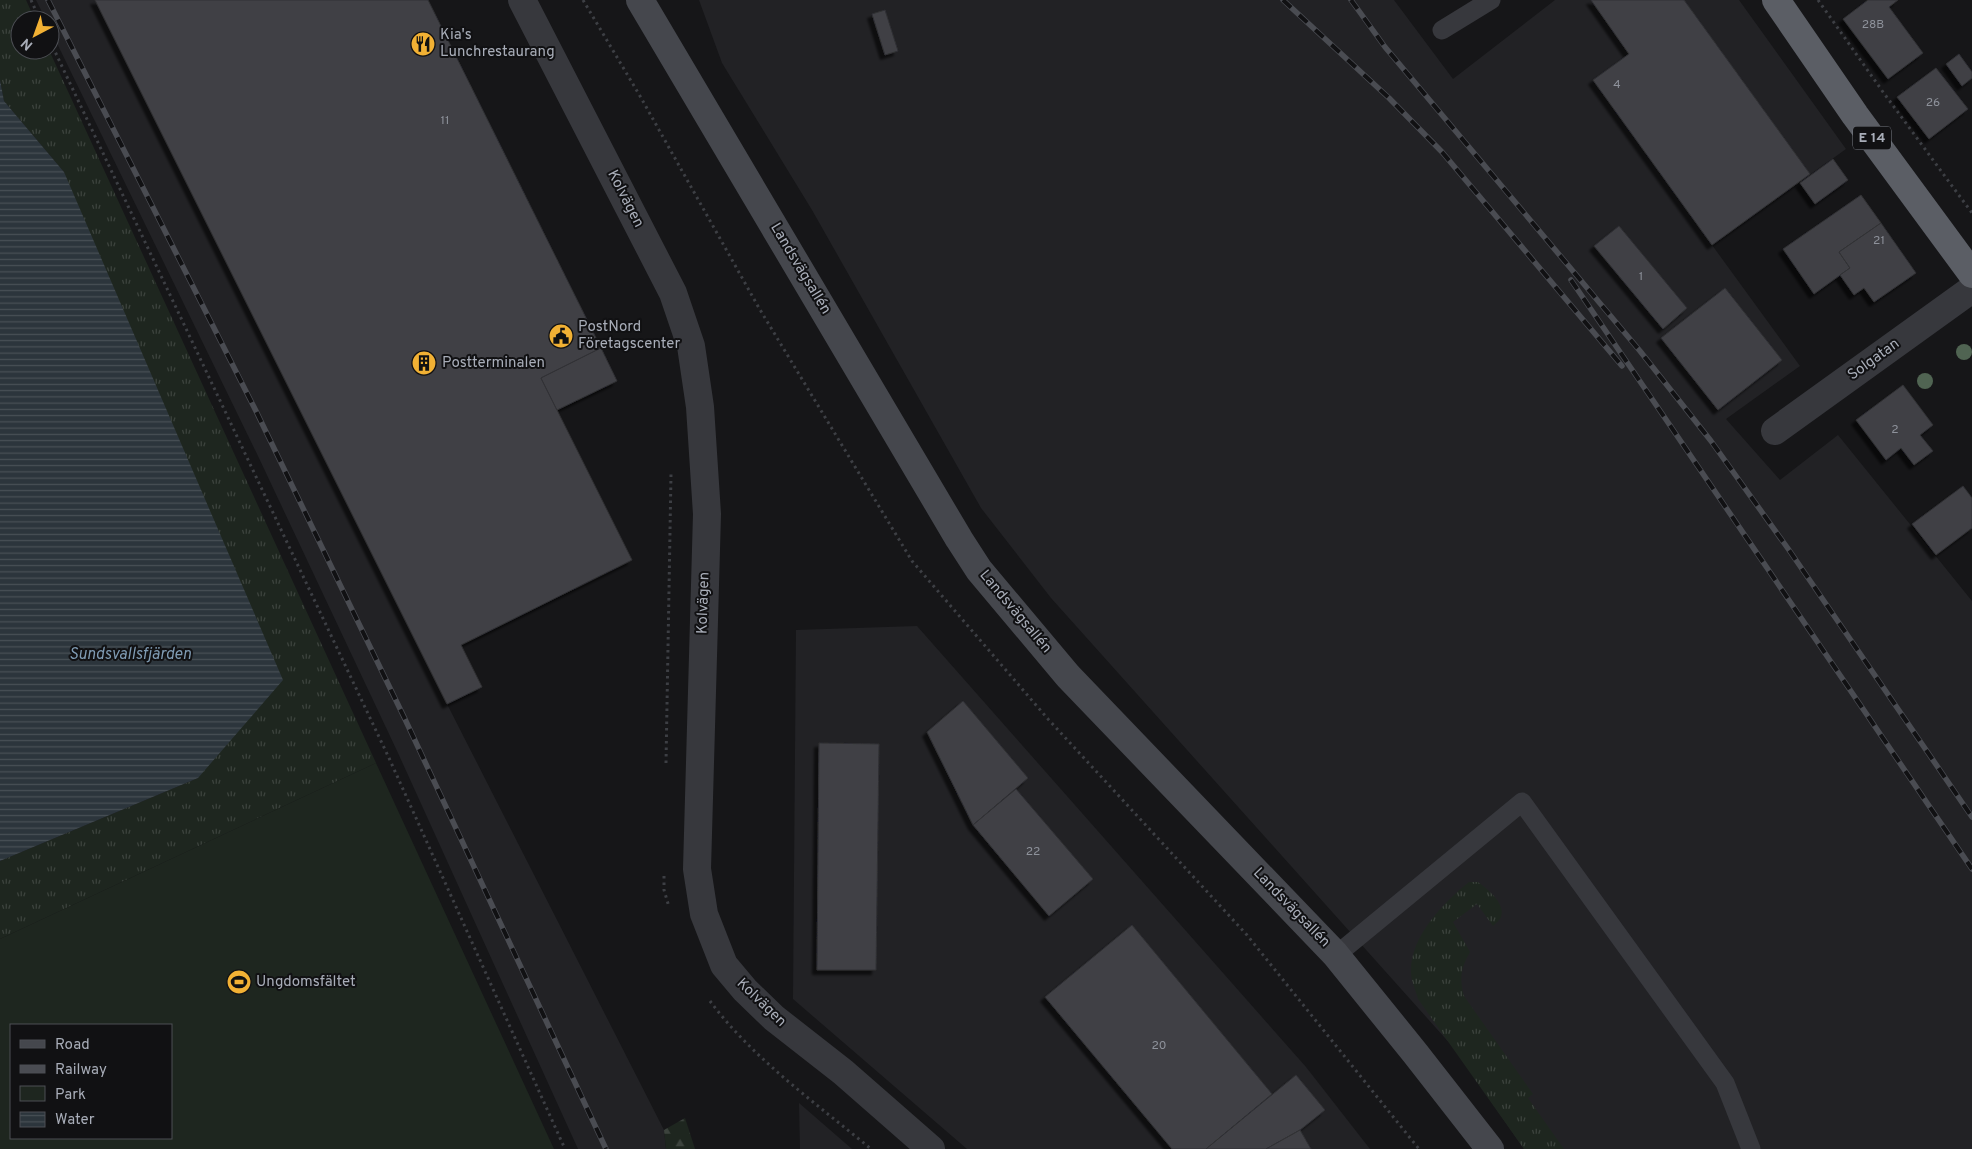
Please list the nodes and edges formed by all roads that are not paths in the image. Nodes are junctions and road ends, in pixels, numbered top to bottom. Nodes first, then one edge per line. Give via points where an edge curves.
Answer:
1 (522, 0) edge
2 (640, 0) edge
3 (1491, 0) edge
4 (1776, 0) edge
5 (1442, 30) dead end
6 (1972, 274) edge
7 (1972, 289) edge
8 (1775, 431) dead end
9 (1335, 954) junction
10 (931, 1149) edge
11 (1490, 1149) edge
12 (1751, 1149) edge

1 - 10 street, Kolvägen via 673,293 691,346 700,407 706,514 697,869 704,914 724,965 745,990
2 - 9 main road, Landsvägsallén via 980,570 1068,676
3 - 5 lane
4 - 6 highway, E 14 via 1855,115
7 - 8 street, Solgatan
9 - 11 main road, Landsvägsallén
9 - 12 lane via 1522,802 1725,1083

